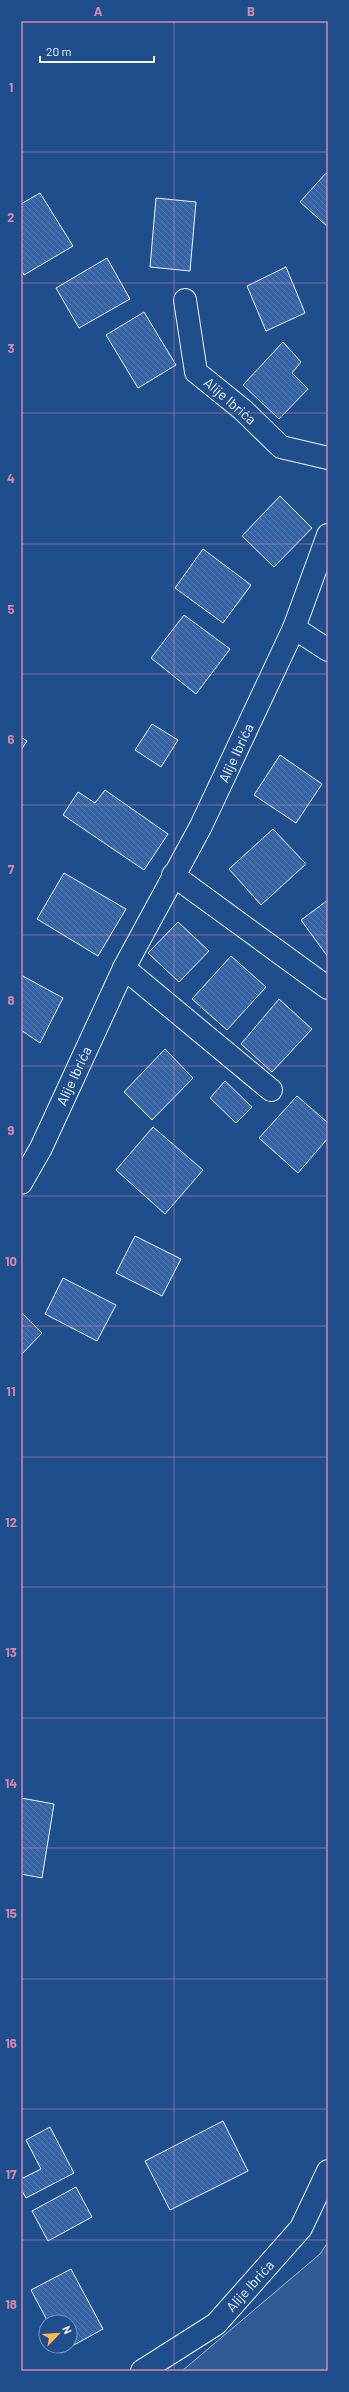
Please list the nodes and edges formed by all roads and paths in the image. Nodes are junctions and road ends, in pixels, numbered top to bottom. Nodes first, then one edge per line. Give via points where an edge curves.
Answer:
1 (185, 300) dead end
2 (328, 458) edge
3 (328, 535) edge
4 (294, 628) junction
5 (328, 650) edge
6 (173, 875) junction
7 (124, 968) junction
8 (328, 988) edge
9 (271, 1090) dead end
10 (21, 1184) edge
11 (328, 2171) edge
12 (142, 2371) edge

1 - 2 street, Alije Ibrića via 196,372 281,447
3 - 4 street, Alije Ibrića
4 - 5 street
4 - 6 street, Alije Ibrića via 201,826
6 - 7 street, Alije Ibrića
6 - 8 street
7 - 9 street
7 - 10 street, Alije Ibrića via 41,1148
11 - 12 street, Alije Ibrića via 301,2228 216,2324

